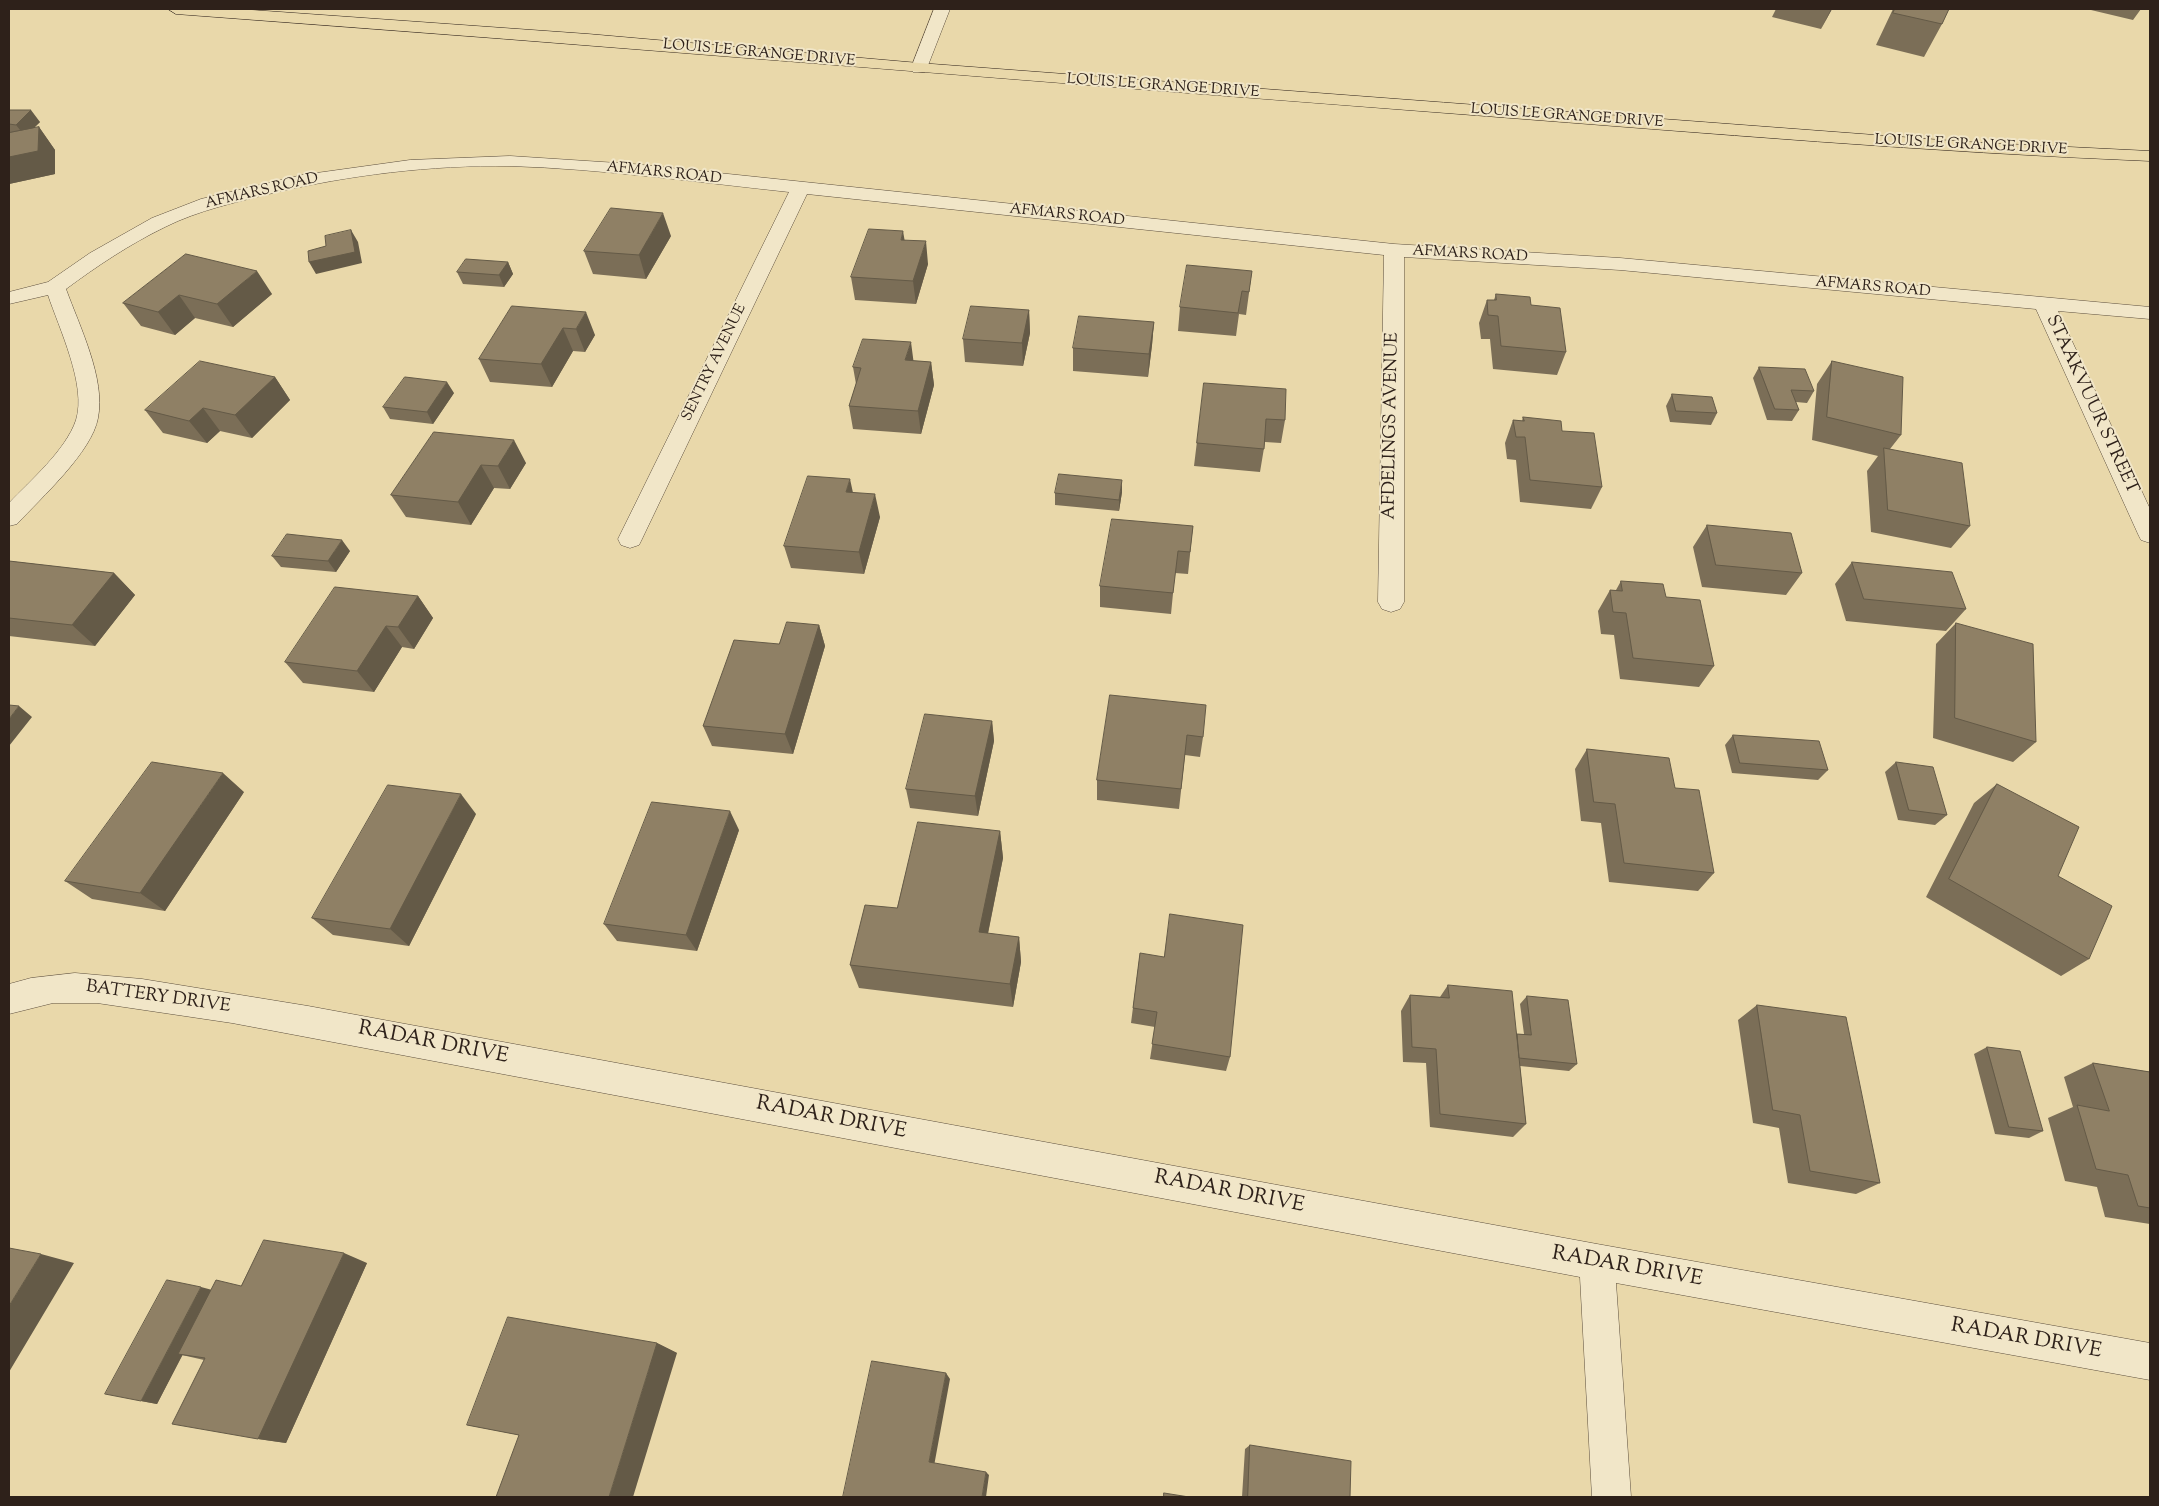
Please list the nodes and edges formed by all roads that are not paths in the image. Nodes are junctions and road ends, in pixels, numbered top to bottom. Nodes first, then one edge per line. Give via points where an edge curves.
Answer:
1 (176, 9) edge
2 (942, 9) edge
3 (919, 68) junction
4 (2150, 156) edge
5 (800, 188) junction
6 (1394, 250) junction
7 (55, 287) junction
8 (9, 298) edge
9 (2044, 303) junction
10 (2150, 313) edge
11 (9, 518) edge
12 (2150, 534) edge
13 (630, 539) dead end
14 (1391, 602) dead end
15 (9, 999) edge
16 (308, 1021) joint
17 (1597, 1262) junction
18 (2150, 1362) edge
19 (1611, 1497) edge

1 - 3 main road, LOUIS LE GRANGE DRIVE via 588,39
2 - 3 street
3 - 4 main road, LOUIS LE GRANGE DRIVE via 1968,148
5 - 6 street, AFMARS ROAD
5 - 7 street, AFMARS ROAD via 633,170 519,162 410,165 302,181 208,203 159,222 97,256
5 - 13 street, SENTRY AVENUE
6 - 9 street, AFMARS ROAD via 1620,264
6 - 14 street, AFDELINGS AVENUE
7 - 8 street, AFMARS ROAD
7 - 11 street via 88,388 87,419 71,449
9 - 10 street, AFMARS ROAD
9 - 12 street, STAAKVUUR STREET
15 - 16 street, BATTERY DRIVE via 50,989 85,986
16 - 17 street, RADAR DRIVE
17 - 18 street, RADAR DRIVE
17 - 19 street

